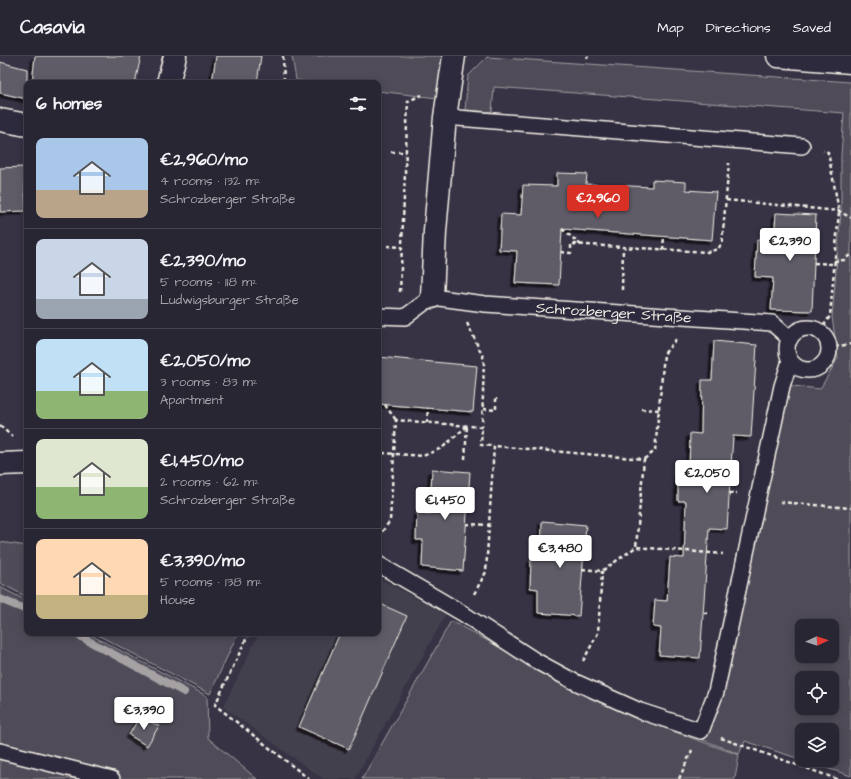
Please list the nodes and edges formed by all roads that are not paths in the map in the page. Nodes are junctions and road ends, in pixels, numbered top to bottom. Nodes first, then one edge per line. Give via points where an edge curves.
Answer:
1 (175, 56) edge
2 (454, 56) edge
3 (778, 56) edge
4 (851, 62) edge
5 (169, 80) edge
6 (445, 117) junction
7 (0, 120) edge
8 (24, 124) edge
9 (802, 146) road end
10 (432, 297) junction
11 (381, 316) edge
12 (790, 338) junction
13 (790, 361) junction
14 (24, 463) edge
15 (0, 464) edge
16 (381, 566) edge
17 (0, 751) edge
18 (112, 779) edge

1 - 5 street
2 - 6 street
3 - 4 street
6 - 9 lane
6 - 10 street
7 - 8 street
10 - 11 lane via 405,317
10 - 12 lane, Schrozberger Straße via 485,304 772,323
12 - 13 lane via 786,350
12 - 13 lane via 798,330 810,328 820,332 828,342 828,354 822,364 812,370 800,369
13 - 16 lane via 782,386 716,692 701,731 640,711 573,681
14 - 15 street
17 - 18 lane

